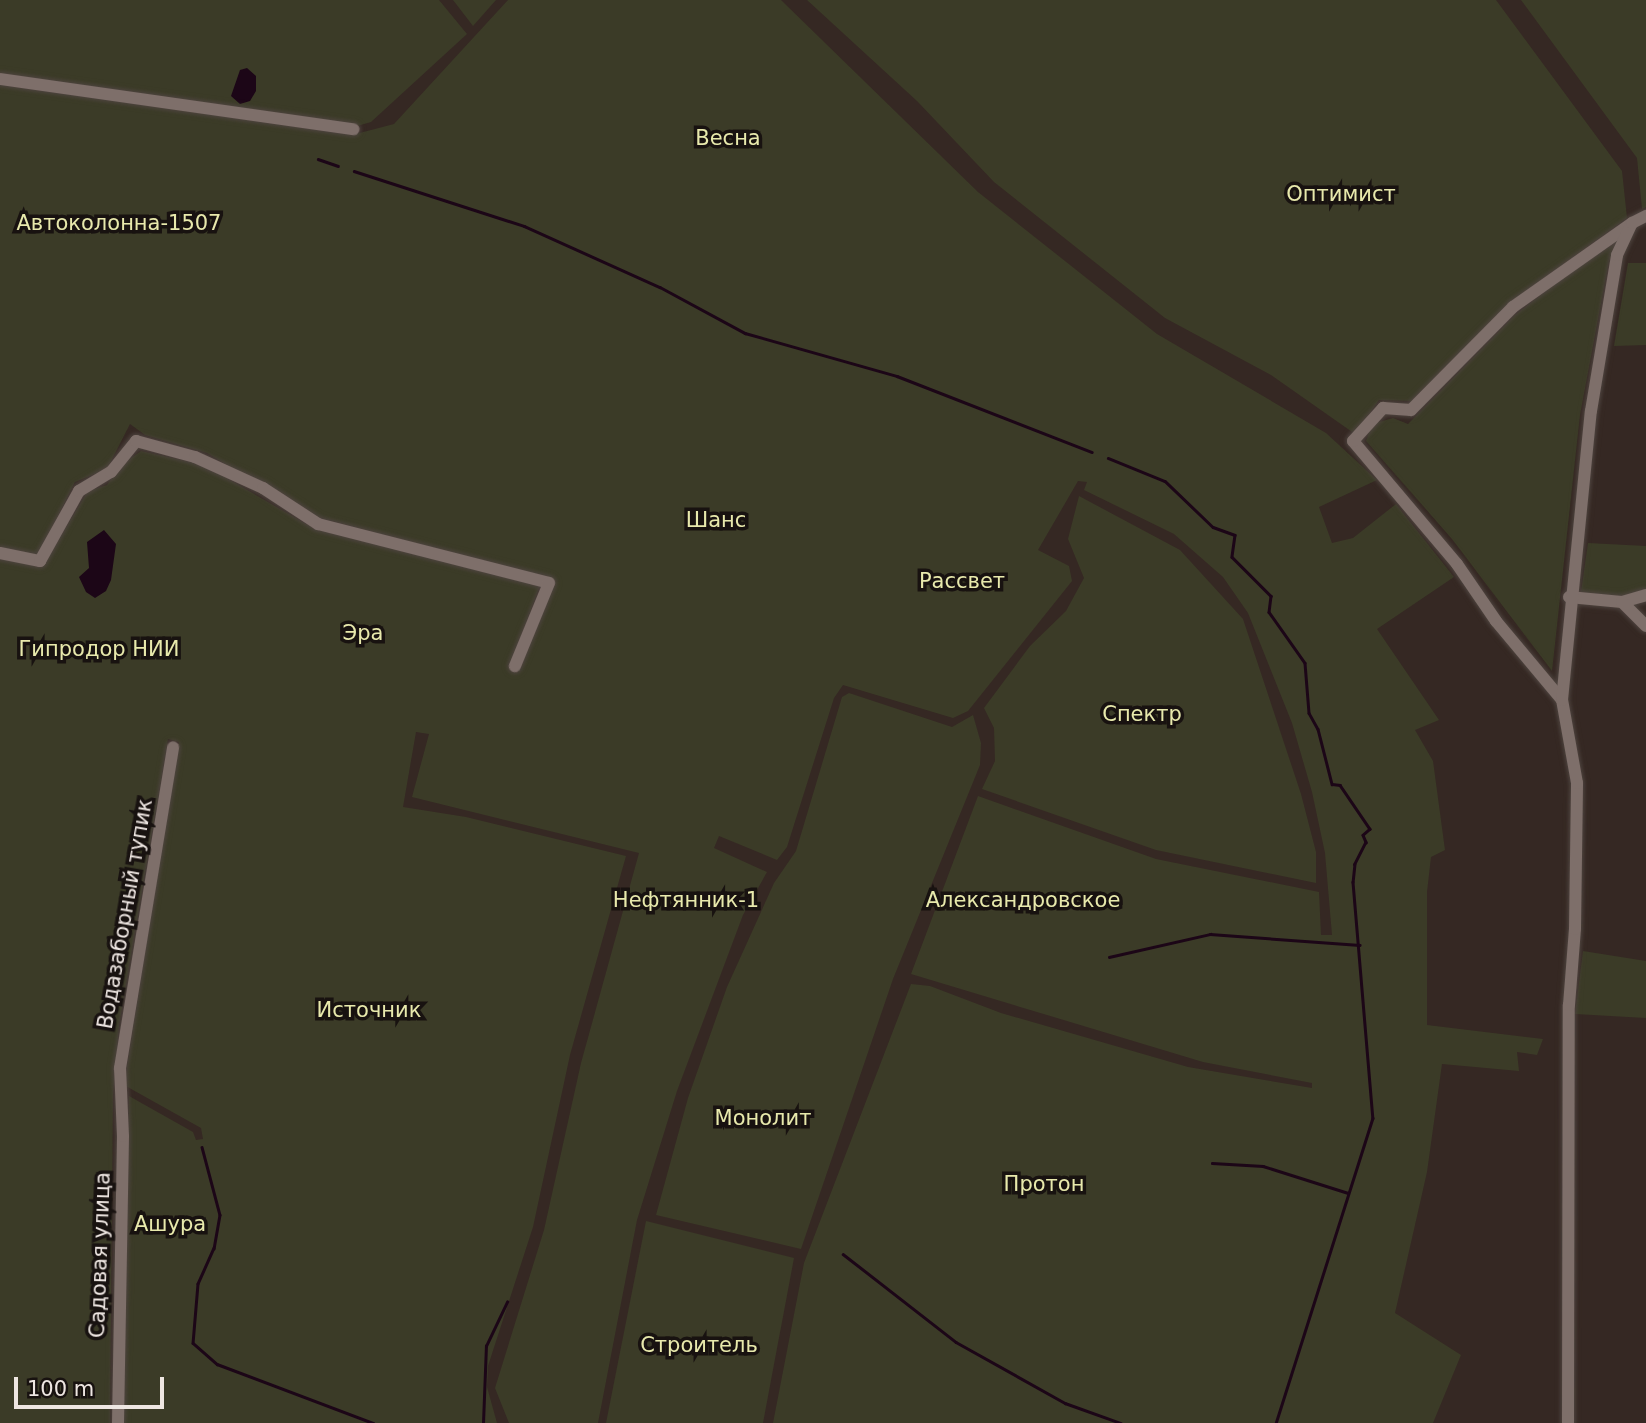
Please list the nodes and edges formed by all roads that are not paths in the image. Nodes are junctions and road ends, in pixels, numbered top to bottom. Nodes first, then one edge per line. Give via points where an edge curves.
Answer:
1 (0, 79) edge
2 (353, 129) dead end
3 (1646, 216) edge
4 (1632, 223) junction
5 (0, 553) edge
6 (1646, 595) edge
7 (1569, 597) junction
8 (1622, 602) junction
9 (1646, 626) edge
10 (515, 666) dead end
11 (1562, 700) junction
12 (173, 747) dead end
13 (120, 1088) joint
14 (118, 1423) edge
15 (1568, 1423) edge

1 - 2 street
3 - 4 street
4 - 7 street via 1615,268 1591,411
4 - 11 street via 1513,307 1411,410 1383,408 1353,441 1457,564 1496,621
5 - 10 street via 40,561 79,491 111,472 136,441 195,457 263,488 318,524 549,583
6 - 8 street
7 - 8 street
7 - 11 street
8 - 9 street
11 - 15 street via 1577,783 1569,1005
12 - 13 street, Водазаборный тупик via 125,1024
13 - 14 street, Садовая улица

